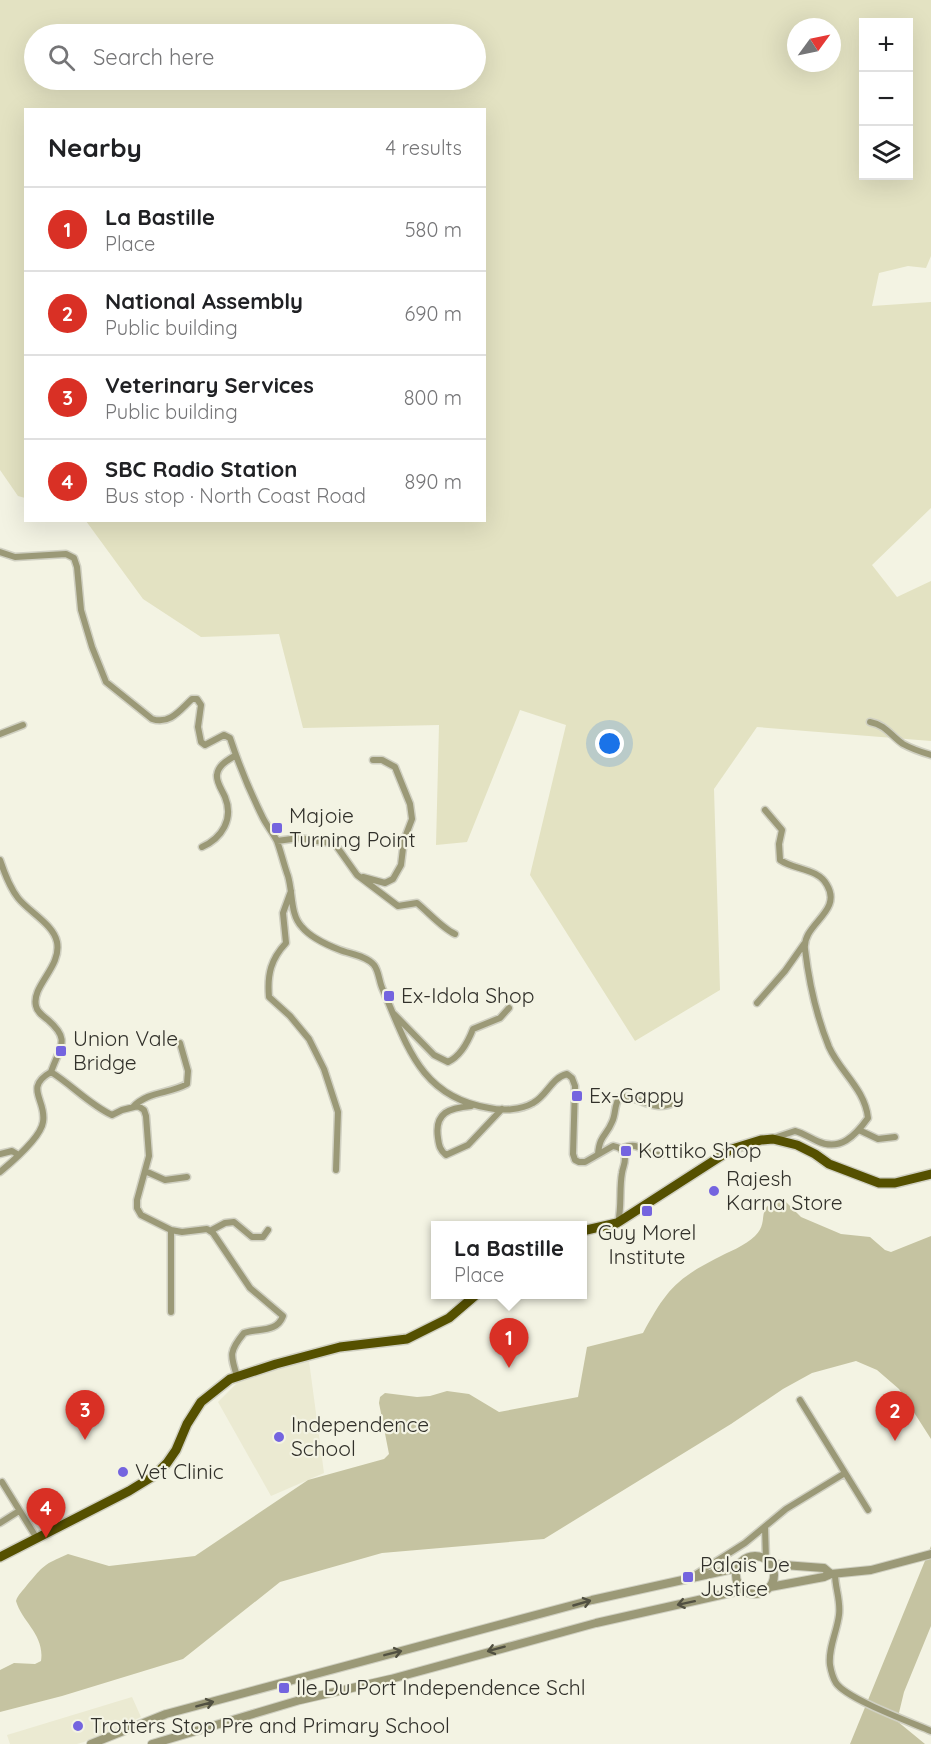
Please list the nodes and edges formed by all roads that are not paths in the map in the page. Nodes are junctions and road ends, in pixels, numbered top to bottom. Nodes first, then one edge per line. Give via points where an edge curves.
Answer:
1 (0, 552) edge
2 (870, 722) dead end
3 (23, 725) dead end
4 (0, 734) edge
5 (236, 755) junction
6 (931, 755) edge
7 (373, 760) dead end
8 (765, 810) dead end
9 (277, 841) junction
10 (202, 847) dead end
11 (1, 865) edge
12 (357, 875) junction
13 (292, 888) junction
14 (455, 934) dead end
15 (804, 943) junction
16 (757, 1003) dead end
17 (509, 1008) dead end
18 (392, 1011) junction
19 (180, 1044) dead end
20 (51, 1072) junction
21 (675, 1102) dead end
22 (475, 1105) junction
23 (133, 1107) junction
24 (502, 1109) junction
25 (859, 1130) junction
26 (896, 1137) dead end
27 (773, 1139) junction
28 (621, 1149) junction
29 (0, 1154) edge
30 (18, 1154) junction
31 (598, 1154) junction
32 (661, 1155) dead end
33 (336, 1170) dead end
34 (145, 1171) junction
35 (0, 1172) edge
36 (931, 1174) edge
37 (187, 1177) dead end
38 (618, 1223) junction
39 (171, 1230) junction
40 (268, 1230) dead end
41 (587, 1230) edge
42 (210, 1231) junction
43 (471, 1299) edge
44 (171, 1312) dead end
45 (237, 1376) junction
46 (800, 1400) dead end
47 (845, 1473) junction
48 (2, 1482) dead end
49 (868, 1510) dead end
50 (19, 1511) junction
51 (0, 1523) edge
52 (765, 1527) junction
53 (36, 1537) junction
54 (931, 1554) edge
55 (0, 1557) edge
56 (768, 1562) junction
57 (737, 1568) junction
58 (833, 1574) junction
59 (690, 1578) junction
60 (770, 1587) junction
61 (743, 1590) junction
62 (931, 1731) edge
63 (91, 1744) edge
64 (152, 1744) edge

1 - 5 street via 15,558 66,554 74,558 81,610 106,682 160,722 171,719 192,699 197,699 201,705 201,742 205,745 224,735 230,738
2 - 6 street via 881,724 902,743
3 - 4 street
5 - 9 street
5 - 10 street via 217,772 228,805 224,830
7 - 12 street via 395,767 408,796 412,819 401,865 393,879 385,883
8 - 15 street via 782,830 780,860 789,867 813,872 827,883 832,896 828,911
9 - 12 street via 299,838 335,844
9 - 13 street
11 - 20 street via 17,897 57,941 56,960 36,996 36,1007 63,1038
12 - 14 street via 398,906 417,903
13 - 18 street via 294,915 300,926 321,941 372,962
13 - 33 street via 283,913 286,943 274,957 269,997 309,1039 324,1070 338,1112
15 - 16 street
15 - 25 street via 809,988 829,1047 867,1109 868,1118
17 - 18 street via 500,1018 473,1029 461,1052 448,1062 415,1038
18 - 22 street via 399,1032 425,1074 446,1093
19 - 23 street via 188,1071 187,1084 141,1099
20 - 23 street via 99,1110 112,1115
20 - 30 street via 41,1077 36,1093 43,1122 32,1142
21 - 31 street via 652,1106 627,1096 619,1098 611,1125 599,1142
22 - 24 street
22 - 24 street via 454,1108 438,1122 440,1150 446,1155 468,1145
23 - 34 street via 144,1110 146,1116 149,1156
24 - 31 street via 534,1103 559,1076 567,1074 575,1086 575,1160
25 - 26 street via 878,1139
25 - 27 street via 830,1146 795,1131
27 - 36 main road via 797,1145 829,1164 879,1182 896,1183
27 - 38 main road via 732,1149
28 - 31 street via 613,1146
28 - 32 street via 636,1145
28 - 38 street via 626,1161
29 - 30 street
30 - 35 street
34 - 37 street via 165,1180
34 - 39 street via 137,1208 141,1215
38 - 41 main road
39 - 42 street
39 - 44 street
40 - 42 street via 263,1237 252,1237 234,1222
42 - 45 street via 250,1288 283,1316 273,1328 244,1333 233,1347
43 - 45 main road via 449,1318 407,1339 340,1347
45 - 53 main road via 201,1402 176,1450 155,1475
46 - 47 street
47 - 49 street
47 - 52 street via 786,1509
48 - 50 street
50 - 51 street
50 - 53 street
52 - 56 street
52 - 59 street
53 - 55 main road
54 - 58 street via 872,1570
56 - 57 street via 757,1556 747,1557
56 - 58 street via 824,1569
56 - 60 street via 774,1578
57 - 59 street
57 - 61 street via 737,1582
58 - 60 street
58 - 62 street via 840,1604 830,1650 835,1682 863,1700
63 -> 59 street via 166,1714 592,1600
60 - 61 street via 757,1594
61 -> 64 street via 596,1623 309,1698

